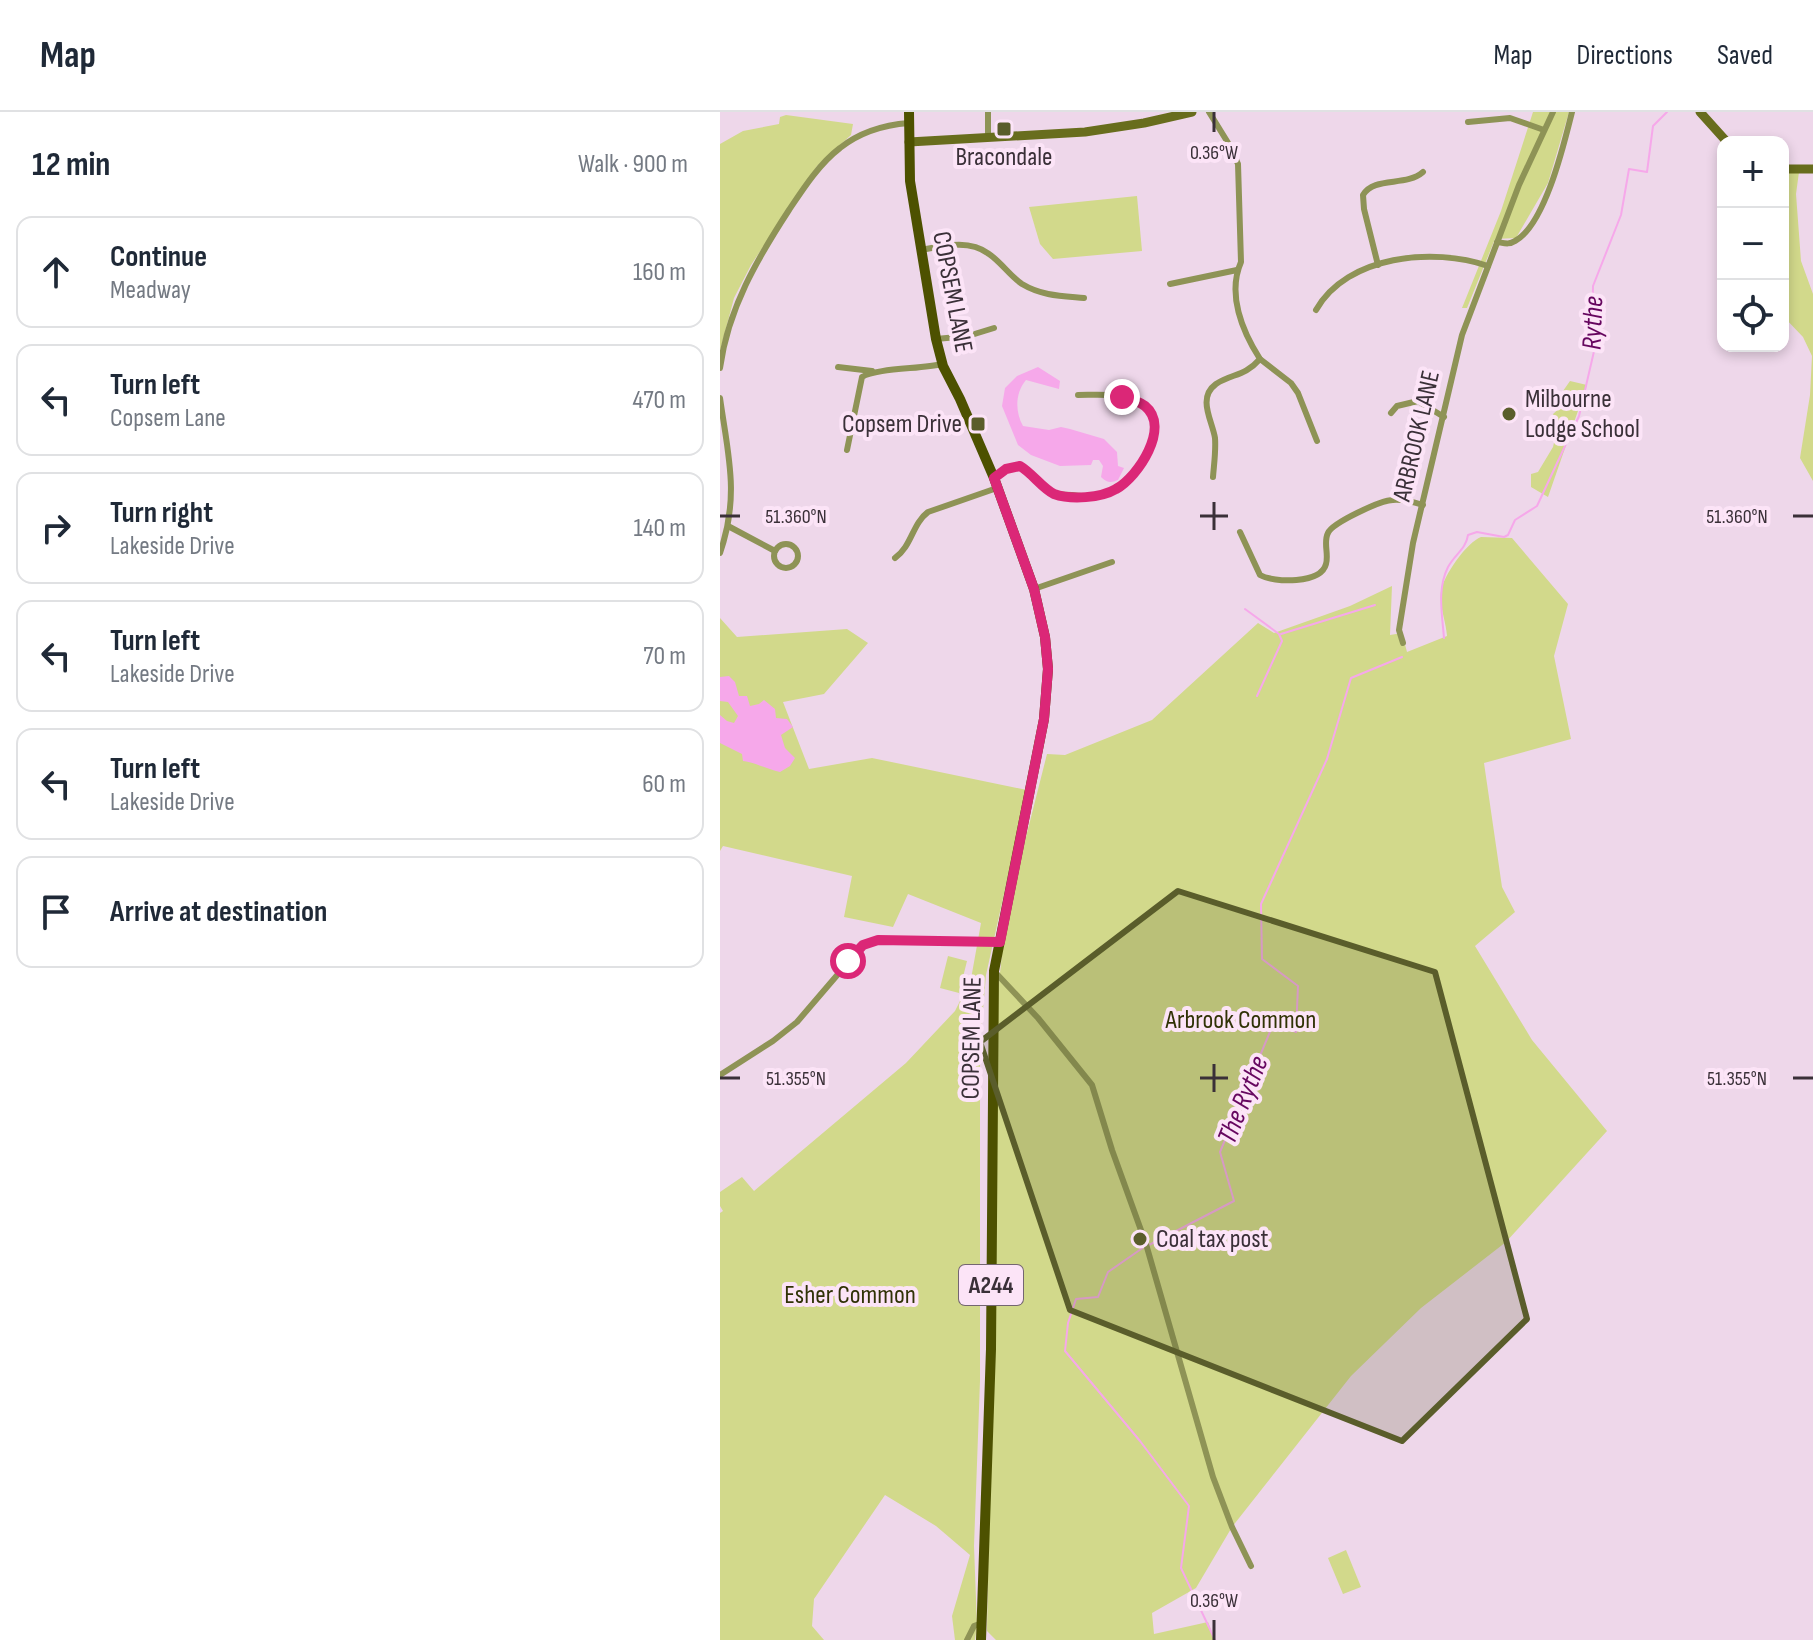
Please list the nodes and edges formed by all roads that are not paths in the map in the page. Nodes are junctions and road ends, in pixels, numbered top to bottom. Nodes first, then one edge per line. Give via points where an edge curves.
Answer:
1 (988, 112) edge
2 (1192, 112) edge
3 (1209, 112) edge
4 (1553, 112) edge
5 (1572, 112) edge
6 (1700, 112) edge
7 (909, 118) edge
8 (1468, 122) dead end
9 (1544, 130) junction
10 (1722, 136) edge
11 (988, 137) junction
12 (909, 142) junction
13 (1789, 169) edge
14 (1813, 169) edge
15 (1423, 172) dead end
16 (1497, 242) junction
17 (921, 250) junction
18 (1378, 265) junction
19 (1488, 266) junction
20 (1237, 270) junction
21 (1170, 284) dead end
22 (1084, 298) dead end
23 (1316, 310) dead end
24 (994, 328) dead end
25 (936, 339) junction
26 (1260, 359) junction
27 (720, 362) edge
28 (942, 364) junction
29 (838, 367) dead end
30 (720, 368) edge
31 (876, 372) junction
32 (1078, 395) dead end
33 (720, 398) edge
34 (1391, 413) dead end
35 (1444, 417) junction
36 (1317, 441) dead end
37 (847, 450) dead end
38 (1213, 477) dead end
39 (995, 483) junction
40 (1423, 505) junction
41 (728, 526) junction
42 (1240, 532) dead end
43 (1255, 537) dead end
44 (1244, 542) junction
45 (775, 551) dead end
46 (720, 553) edge
47 (895, 558) dead end
48 (1112, 562) dead end
49 (1034, 589) junction
50 (1403, 643) dead end
51 (1000, 942) junction
52 (994, 971) junction
53 (720, 1075) edge
54 (1251, 1566) dead end
55 (982, 1624) junction
56 (967, 1640) edge
57 (981, 1640) edge
58 (988, 1640) edge

1 - 11 street
2 - 11 street via 1085,132
3 - 20 street via 1238,164
4 - 9 street, ARBROOK LANE
5 - 16 street via 1553,182 1532,223 1518,240
6 - 10 street
7 - 12 main road, A244
7 - 27 street via 857,137 819,169 753,267
8 - 9 street via 1510,118
9 - 16 street, ARBROOK LANE
11 - 12 street
12 - 17 main road, COPSEM LANE / A244
13 - 14 street
15 - 18 street via 1415,179 1373,185 1363,195
16 - 19 street, ARBROOK LANE
17 - 22 street via 977,248 1038,292
17 - 25 main road, COPSEM LANE / A244
18 - 19 street via 1438,257
18 - 23 street via 1341,280
19 - 35 street, ARBROOK LANE via 1462,335
20 - 21 street
20 - 26 street via 1236,304
24 - 25 street
25 - 28 main road, COPSEM LANE / A244
26 - 36 street via 1298,393
26 - 38 street via 1210,390 1206,406 1215,439
27 - 30 street
28 - 31 street
28 - 39 main road, COPSEM LANE / A244
29 - 31 street
31 - 37 street via 862,377
32 - 39 street via 1122,397 1147,408 1155,420 1154,434 1135,473 1099,496 1055,494 1020,466 1006,469
33 - 41 street via 732,477
34 - 35 street via 1394,403 1418,401
35 - 40 street, ARBROOK LANE
39 - 47 street via 928,512 906,551
39 - 49 main road, COPSEM LANE / A244
40 - 44 street via 1389,500 1332,527 1326,538 1326,564 1310,578 1264,578
40 - 50 street, ARBROOK LANE via 1402,607
41 - 45 street
41 - 46 street
42 - 44 street
43 - 44 street
48 - 49 street
49 - 51 main road, COPSEM LANE / A244 via 1048,669 1045,716
51 - 52 main road, COPSEM LANE / A244
51 - 53 street via 887,939 863,945 797,1022
52 - 54 street via 1092,1085 1147,1247 1213,1477
52 - 55 main road, COPSEM LANE / A244
55 - 56 street via 974,1626
55 - 57 main road, COPSEM LANE / A244
55 - 58 main road, COPSEM LANE / A244

